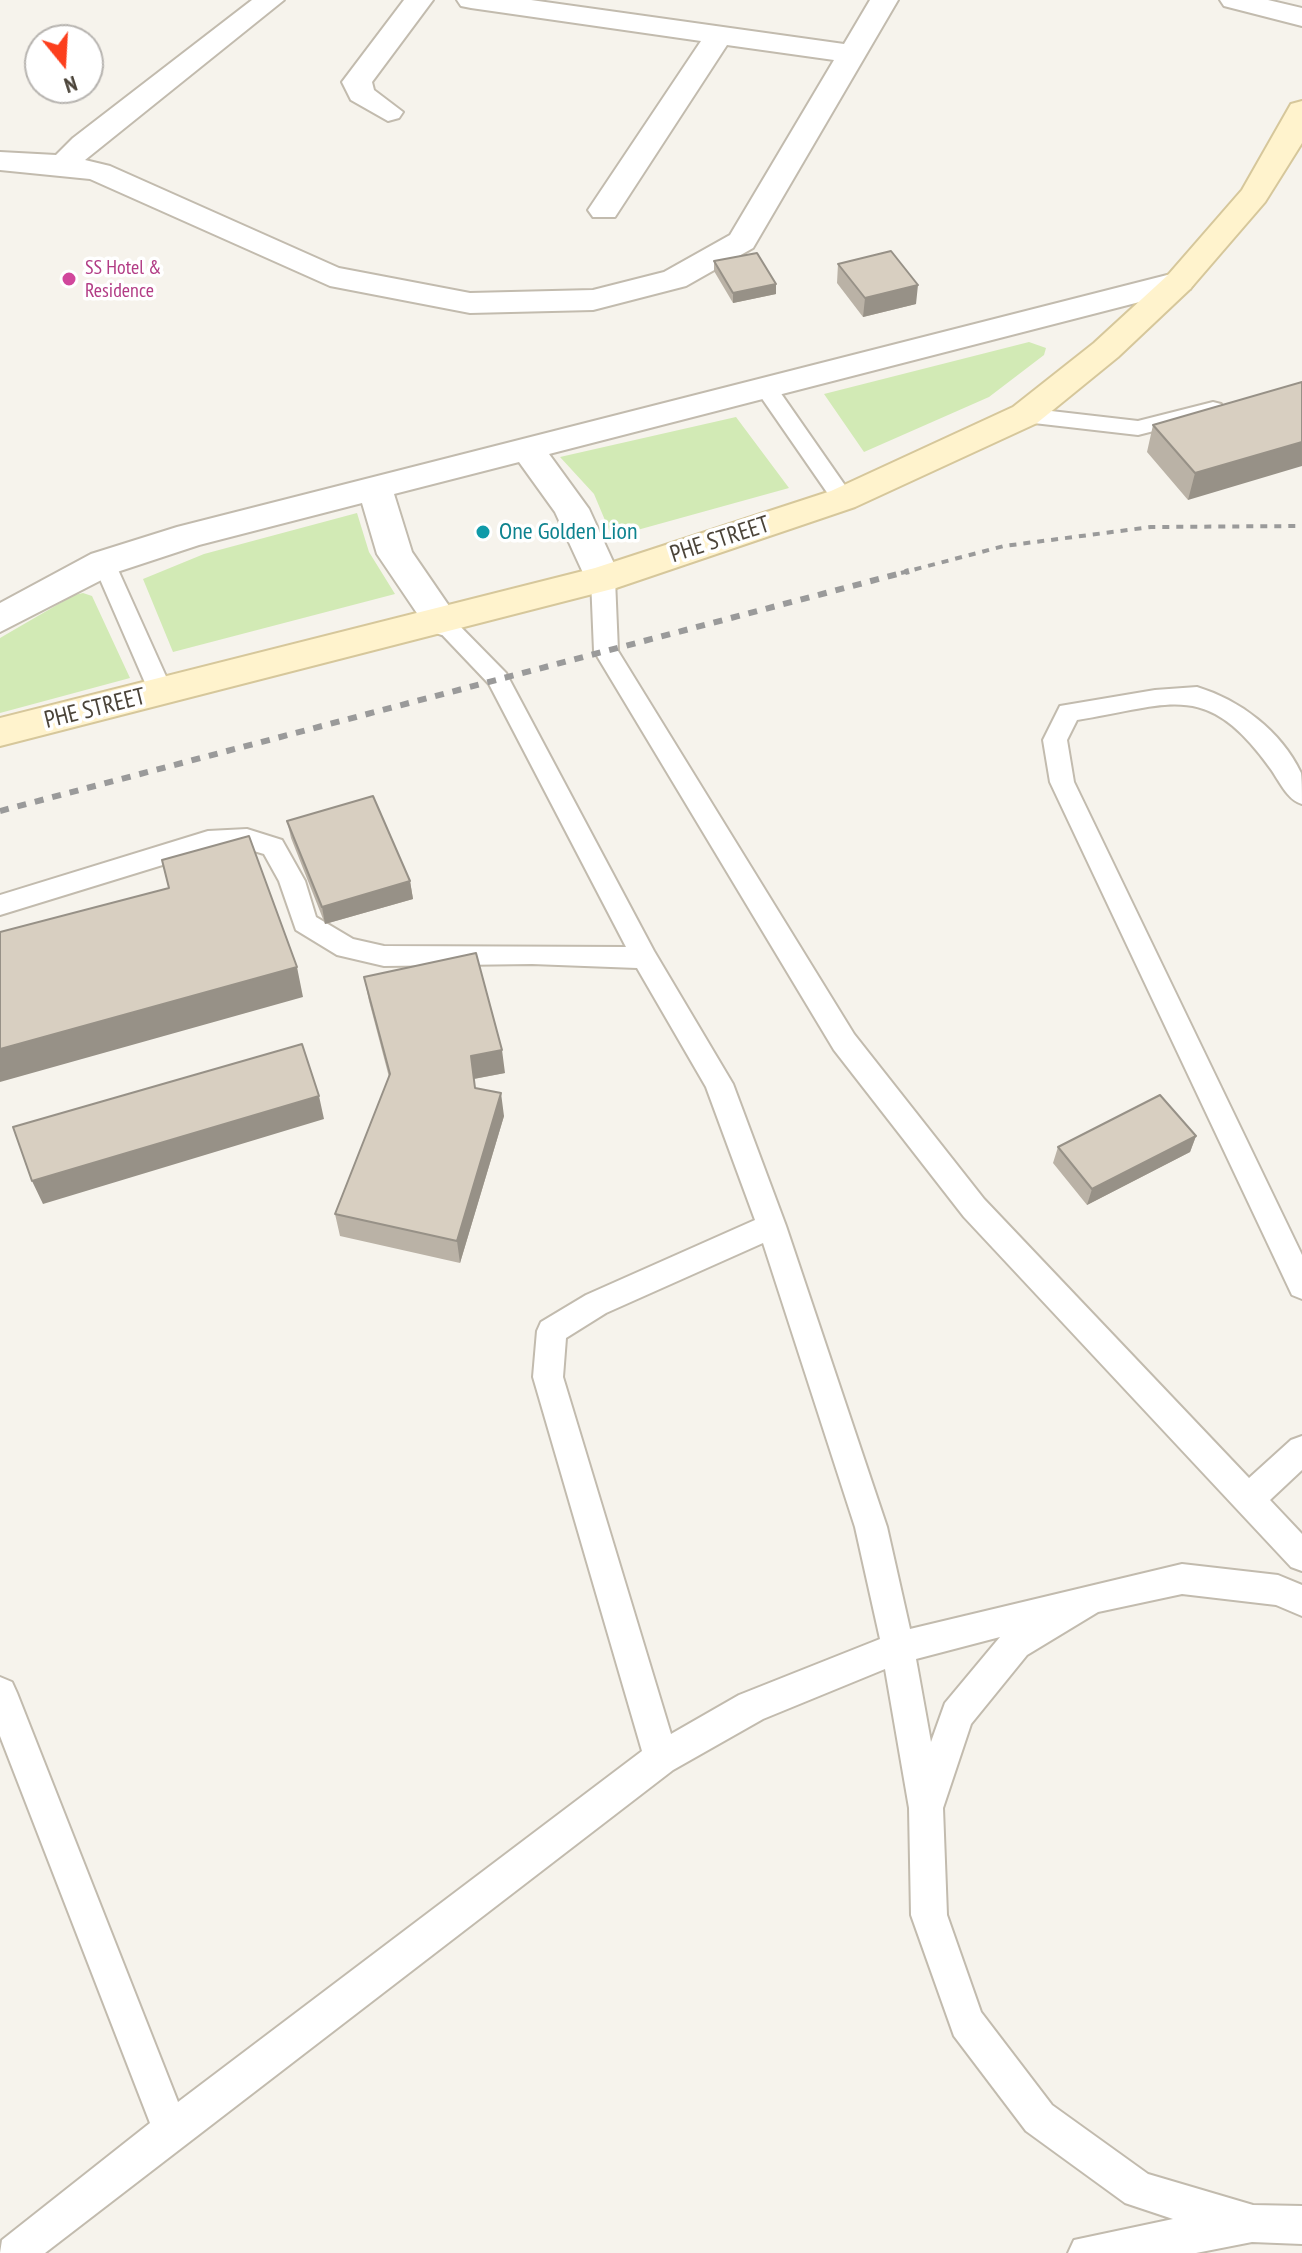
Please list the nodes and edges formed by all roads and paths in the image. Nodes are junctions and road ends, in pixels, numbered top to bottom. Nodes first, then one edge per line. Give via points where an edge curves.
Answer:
1 (270, 0) edge
2 (419, 0) edge
3 (471, 0) edge
4 (884, 0) edge
5 (1234, 0) edge
6 (1302, 17) edge
7 (718, 37) junction
8 (854, 54) junction
9 (1302, 110) edge
10 (388, 112) dead end
11 (0, 161) edge
12 (64, 165) junction
13 (604, 210) dead end
14 (1179, 282) junction
15 (765, 387) junction
16 (1227, 405) edge
17 (1025, 415) junction
18 (526, 447) junction
19 (374, 486) junction
20 (843, 499) junction
21 (104, 563) junction
22 (603, 579) junction
23 (0, 619) edge
24 (442, 622) junction
25 (161, 692) junction
26 (0, 732) edge
27 (1302, 795) edge
28 (0, 905) edge
29 (645, 958) junction
30 (772, 1226) junction
31 (1302, 1286) edge
32 (1302, 1450) edge
33 (1248, 1499) junction
34 (1302, 1556) edge
35 (1092, 1598) junction
36 (1302, 1601) edge
37 (898, 1648) junction
38 (0, 1693) edge
39 (661, 1758) junction
40 (926, 1808) junction
41 (171, 2130) junction
42 (1253, 2224) junction
43 (1302, 2225) edge
44 (15, 2253) edge
45 (1087, 2253) edge

1 - 12 street
2 - 10 street via 357,82 361,94
3 - 7 street
4 - 8 street
5 - 6 street
7 - 8 street
7 - 13 street
8 - 12 street via 742,241 675,279 593,300 470,303 330,276 99,172
9 - 14 street, PHE STREET via 1254,195
11 - 12 street
14 - 15 street
14 - 17 street, PHE STREET
15 - 18 street
15 - 20 lane
16 - 17 lane via 1138,428
17 - 20 street, PHE STREET
18 - 19 street
18 - 22 street via 571,509
19 - 21 street
19 - 24 street via 395,554
20 - 22 street, PHE STREET
21 - 23 street
21 - 25 lane
22 - 24 street, PHE STREET
22 - 33 lane via 606,651 844,1042 974,1208
24 - 25 street, PHE STREET
24 - 29 lane via 498,679
25 - 26 street, PHE STREET
27 - 31 lane via 1274,754 1233,711 1196,695 1069,712 1055,740 1062,782
28 - 29 lane via 208,841 247,839 273,847 292,881 305,923 346,948 384,956
29 - 30 lane via 719,1084
30 - 37 lane via 871,1527
30 - 39 lane via 596,1304 552,1331 548,1377
32 - 33 lane
33 - 34 lane
35 - 36 lane via 1182,1579 1278,1590
35 - 37 lane
35 - 40 lane via 1015,1644 957,1715
37 - 39 lane via 751,1707
37 - 40 lane
38 - 41 lane
39 - 41 lane
40 - 42 lane via 929,1915 967,2023 1039,2118 1138,2190
41 - 44 lane
42 - 43 lane
42 - 45 lane

